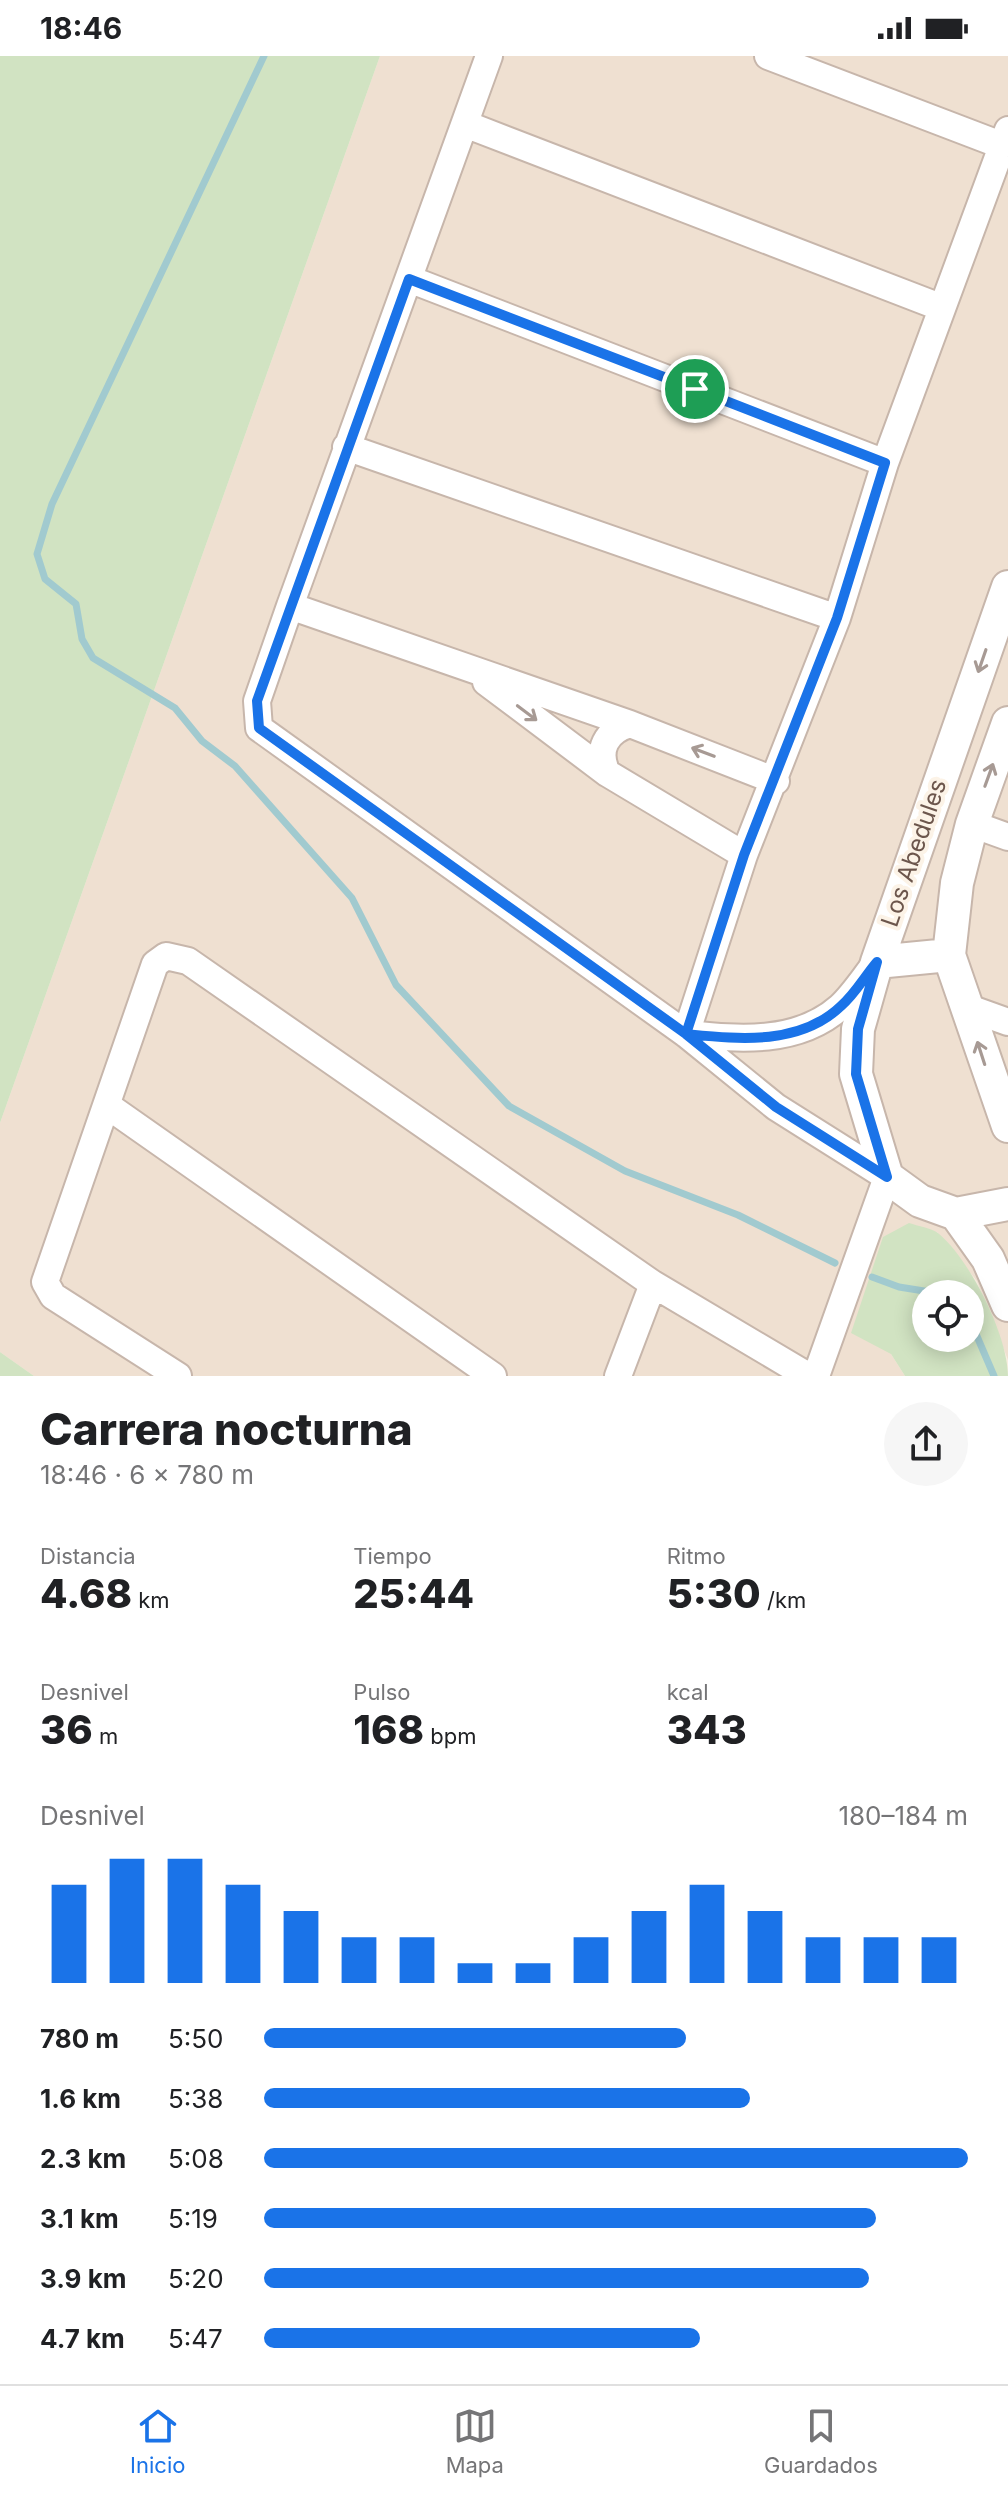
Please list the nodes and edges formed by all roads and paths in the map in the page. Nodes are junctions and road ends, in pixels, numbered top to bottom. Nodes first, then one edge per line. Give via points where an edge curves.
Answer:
1 (489, 56) edge
2 (768, 56) edge
3 (465, 124) junction
4 (1004, 138) edge
5 (409, 279) junction
6 (940, 307) junction
7 (346, 447) junction
8 (885, 463) junction
9 (1008, 587) edge
10 (290, 606) junction
11 (837, 618) junction
12 (464, 666) junction
13 (1008, 723) edge
14 (630, 724) junction
15 (607, 773) junction
16 (776, 781) junction
17 (972, 824) junction
18 (1008, 837) edge
19 (744, 855) junction
20 (949, 955) junction
21 (877, 962) junction
22 (966, 1007) junction
23 (1008, 1022) edge
24 (686, 1034) junction
25 (108, 1106) junction
26 (1008, 1126) edge
27 (887, 1177) junction
28 (1008, 1204) edge
29 (956, 1214) junction
30 (653, 1284) junction
31 (1008, 1305) edge
32 (178, 1376) edge
33 (493, 1376) edge
34 (618, 1376) edge
35 (808, 1376) edge
36 (816, 1376) edge

1 - 3 street
2 - 4 street
3 - 5 street
3 - 6 street
4 - 6 street
5 - 7 street
5 - 8 street
6 - 8 street
7 - 10 street
7 - 11 street
8 - 11 street
9 -> 21 street, Los Abedules
10 - 12 street
10 - 24 street via 257,701 259,728
11 - 16 street
12 - 14 street
12 -> 15 street
17 -> 13 street, Los Abedules
14 - 15 street via 604,742 601,753
16 -> 14 street
15 - 19 street
16 - 19 street
17 - 18 street
17 - 20 street, Los Abedules via 957,883
19 - 24 street
20 - 21 street
20 - 22 street, Los Abedules
21 - 24 street via 842,1006 820,1021 752,1040
21 - 27 street, Los Abedules via 858,1029 856,1074
22 - 23 street
26 -> 22 street, Los Abedules
24 - 27 street via 776,1107
25 - 30 street via 155,964 166,956 188,961
25 - 32 street via 45,1282 53,1296
25 - 33 street
27 - 29 street via 920,1201
27 - 36 street
28 - 29 street
29 - 31 street via 988,1259
30 - 34 street
30 - 35 street

